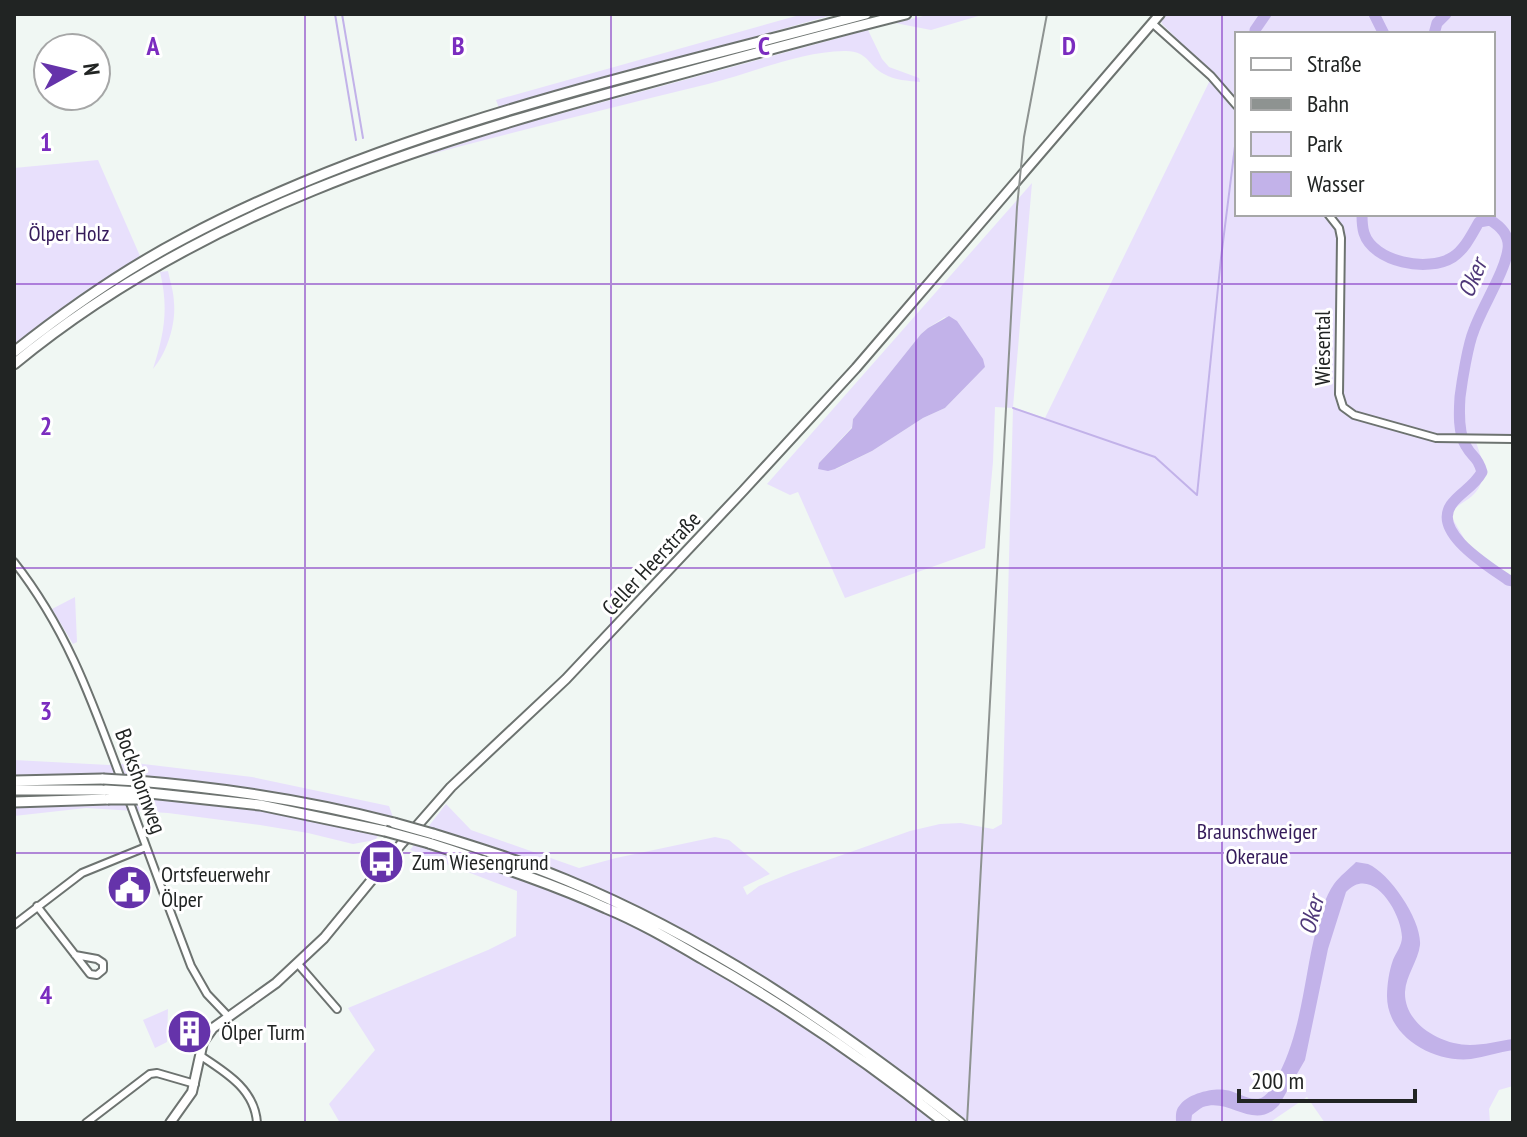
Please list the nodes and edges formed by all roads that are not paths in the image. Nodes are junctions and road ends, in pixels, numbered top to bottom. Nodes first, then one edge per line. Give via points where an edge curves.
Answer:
1 (866, 14) edge
2 (906, 14) edge
3 (1160, 14) edge
4 (1152, 23) junction
5 (1235, 104) edge
6 (1330, 216) edge
7 (14, 352) edge
8 (14, 364) edge
9 (1513, 439) edge
10 (14, 562) edge
11 (14, 778) edge
12 (14, 790) edge
13 (107, 795) junction
14 (17, 802) edge
15 (431, 838) junction
16 (146, 847) junction
17 (37, 906) junction
18 (14, 925) edge
19 (676, 937) junction
20 (75, 955) junction
21 (298, 964) junction
22 (337, 1009) dead end
23 (228, 1016) junction
24 (201, 1056) junction
25 (195, 1084) junction
26 (86, 1123) edge
27 (170, 1123) edge
28 (257, 1123) edge
29 (945, 1123) edge
30 (960, 1123) edge

1 - 7 highway via 511,110 338,169 170,246
2 - 8 highway via 525,117 340,178 161,262
3 - 4 main road, Celler Heerstraße
4 - 5 street
4 - 21 main road, Celler Heerstraße via 826,402 566,679 451,787
6 - 9 street, Wiesental via 1341,238 1343,407 1427,436
10 - 16 street, Bockshornweg via 76,662
11 - 15 highway, bridge via 137,781 283,799 394,823
12 - 13 highway
13 - 14 highway
13 - 15 highway, bridge via 226,800
15 - 19 highway via 503,856 564,879
16 - 17 street via 82,873
16 - 23 street, Bockshornweg via 196,979
17 - 18 street
17 - 20 street
19 - 29 highway via 796,1013
19 - 30 highway via 801,1006
20 - 20 street via 90,974 103,970 100,960
21 - 22 street
21 - 23 main road, Celler Heerstraße
23 - 24 main road, Celler Heerstraße via 207,1034
24 - 25 main road, Celler Heerstraße
24 - 28 street via 237,1081 252,1101
25 - 26 street via 150,1074
25 - 27 main road, Celler Heerstraße

